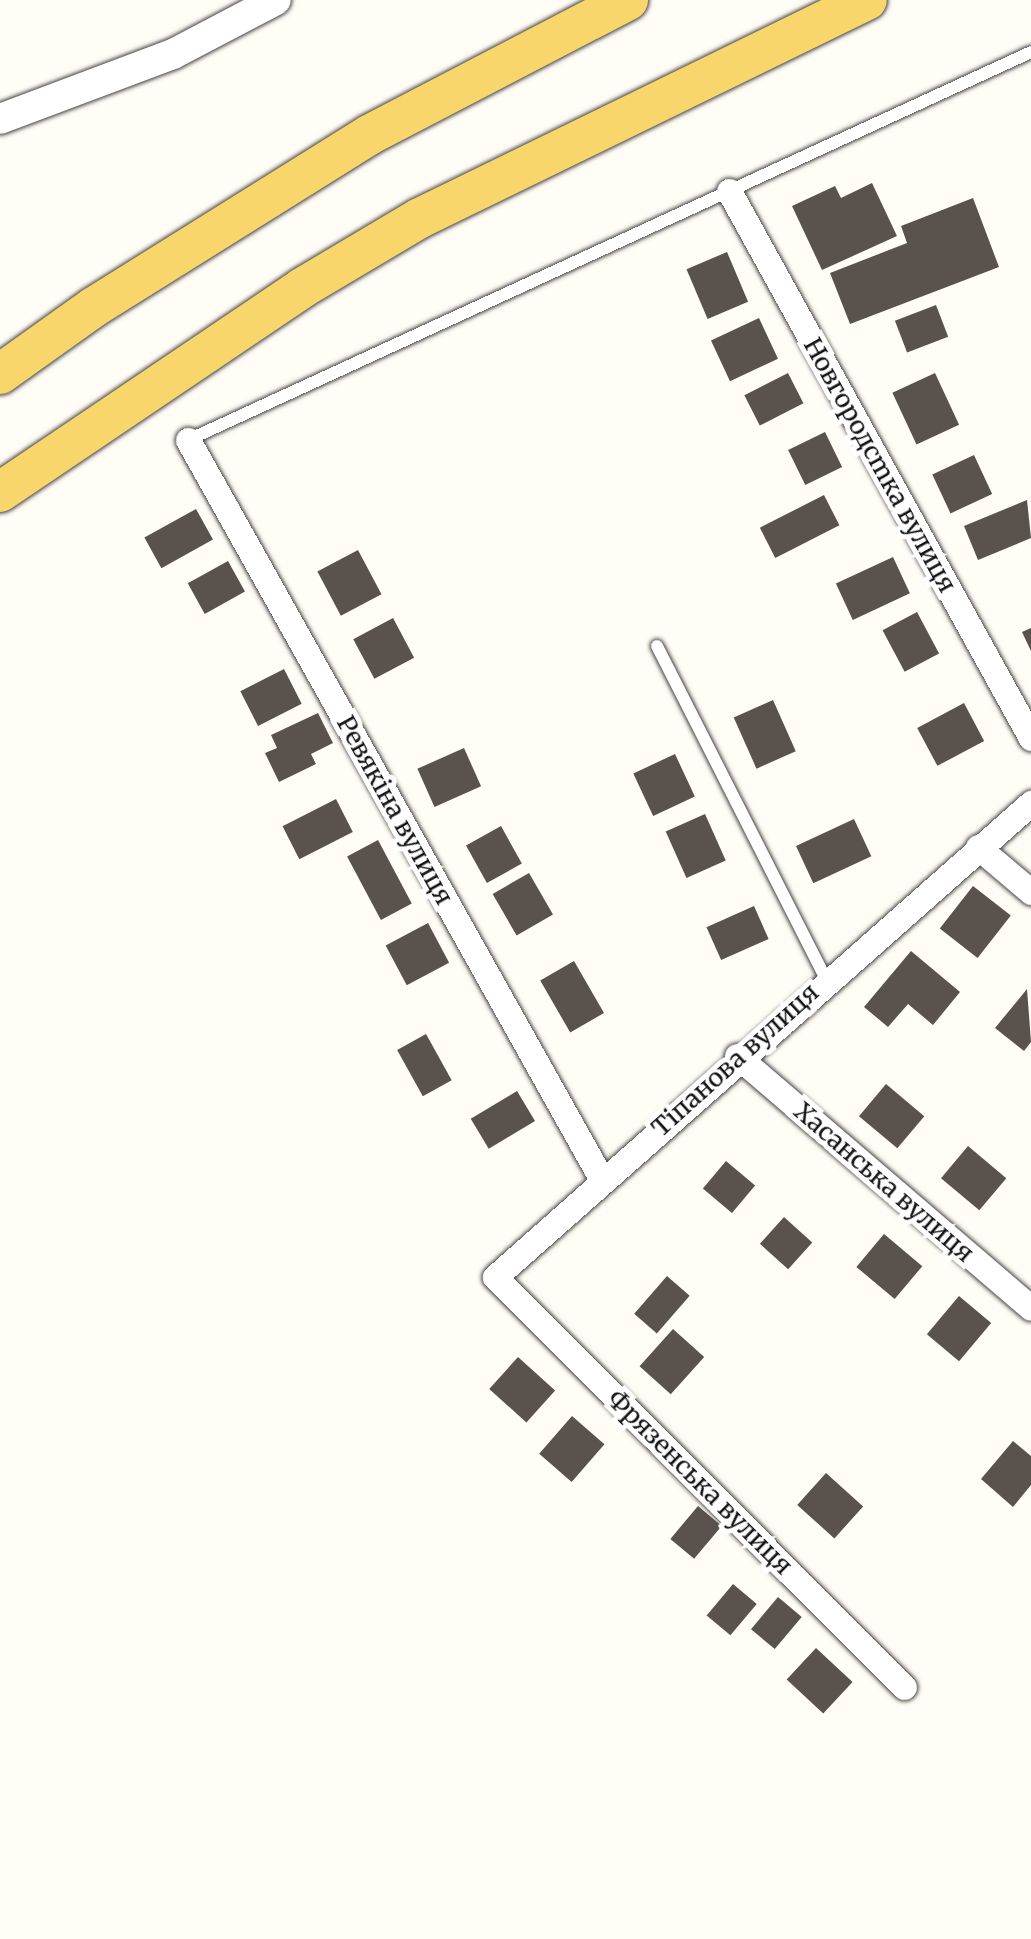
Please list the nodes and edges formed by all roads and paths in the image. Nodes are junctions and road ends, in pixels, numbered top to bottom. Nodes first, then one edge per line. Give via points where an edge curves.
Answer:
1 (276, 0) edge
2 (628, 0) edge
3 (868, 0) edge
4 (1031, 52) edge
5 (0, 119) edge
6 (729, 191) junction
7 (0, 374) edge
8 (188, 440) joint
9 (0, 492) edge
10 (657, 646) dead end
11 (1031, 738) edge
12 (1031, 803) edge
13 (978, 847) junction
14 (1031, 892) edge
15 (826, 980) junction
16 (737, 1056) junction
17 (602, 1180) junction
18 (495, 1277) joint
19 (1031, 1308) edge
20 (904, 1687) dead end

1 - 5 street via 173,54
2 - 7 main road via 369,135
3 - 9 main road via 420,218 302,288
4 - 6 lane
6 - 8 lane
6 - 11 street, Новгородсmка вулиця
8 - 17 street, Ревякiна вулиця
10 - 15 lane
12 - 13 street, Тіпанова вулиця
13 - 14 street
13 - 15 street, Тіпанова вулиця
15 - 16 street, Тіпанова вулиця
16 - 17 street, Тіпанова вулиця
16 - 19 street, Хасанська вулиця
17 - 18 street, Тіпанова вулиця
18 - 20 street, Фрязенська вулиця

